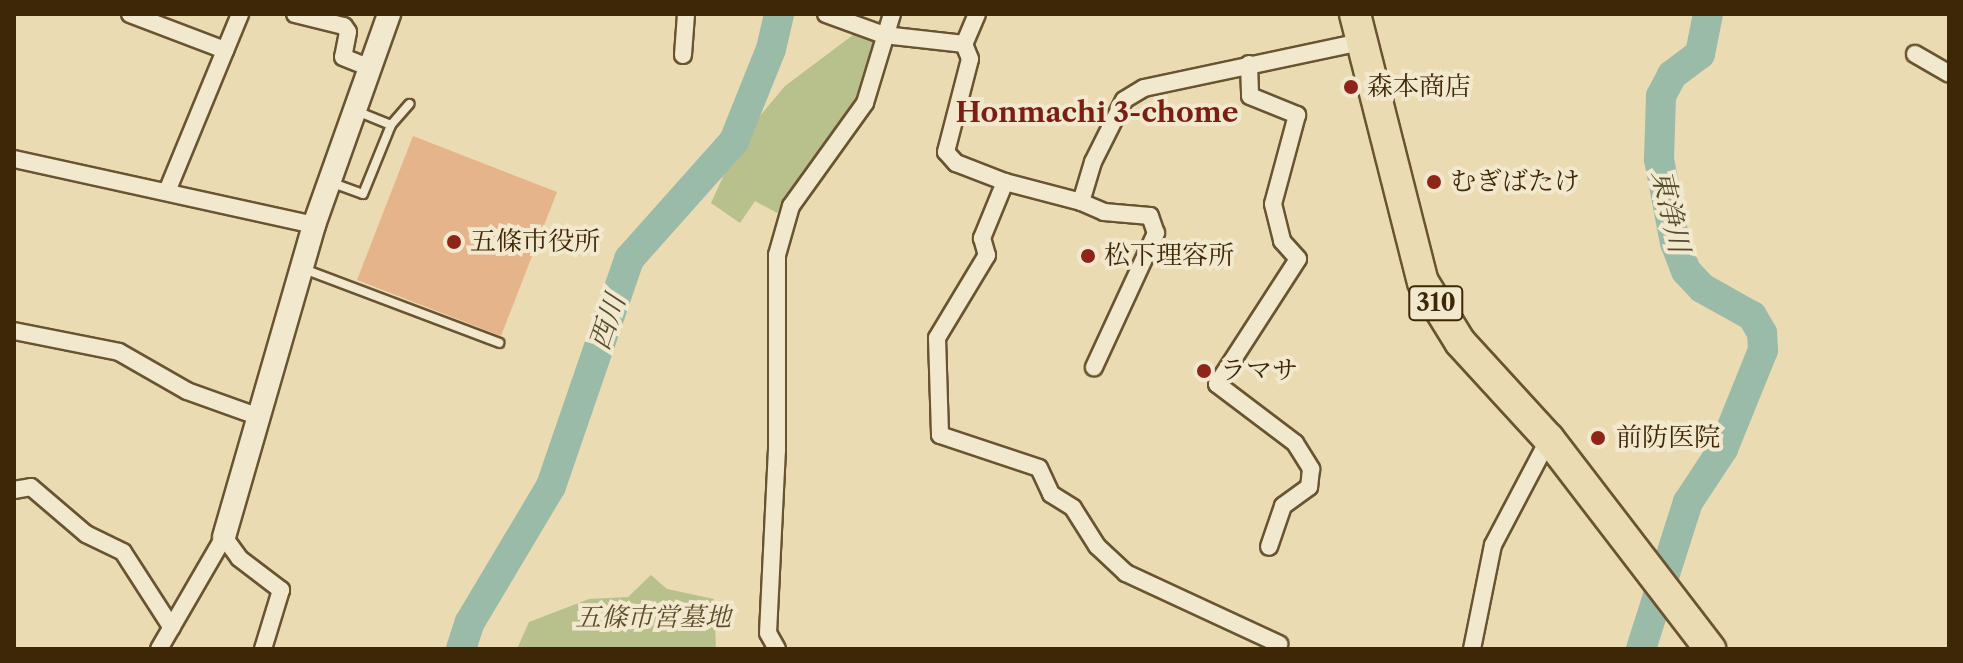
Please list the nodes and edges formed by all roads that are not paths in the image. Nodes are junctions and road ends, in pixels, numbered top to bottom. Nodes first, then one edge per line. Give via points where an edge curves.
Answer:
1 (130, 14) edge
2 (240, 14) edge
3 (295, 14) edge
4 (389, 14) edge
5 (686, 14) edge
6 (826, 14) edge
7 (892, 14) edge
8 (977, 14) edge
9 (1358, 28) edge
10 (884, 35) junction
11 (964, 44) junction
12 (225, 50) junction
13 (1915, 54) dead end
14 (683, 55) dead end
15 (1249, 64) junction
16 (368, 67) junction
17 (1949, 74) edge
18 (409, 104) dead end
19 (353, 109) junction
20 (391, 125) junction
21 (14, 159) edge
22 (329, 181) junction
23 (1005, 182) junction
24 (168, 189) junction
25 (1081, 202) junction
26 (314, 225) junction
27 (301, 268) junction
28 (14, 331) edge
29 (499, 343) dead end
30 (1094, 367) dead end
31 (257, 416) junction
32 (1549, 439) junction
33 (14, 490) edge
34 (224, 537) junction
35 (1269, 547) dead end
36 (172, 628) junction
37 (1279, 644) dead end
38 (159, 649) edge
39 (263, 649) edge
40 (777, 649) edge
41 (1472, 649) edge
42 (1710, 649) edge

1 - 12 street
2 - 12 street
3 - 16 street via 344,26 348,32 343,57
4 - 16 street
5 - 14 street
6 - 10 street
7 - 10 street
8 - 11 street
9 - 15 street
9 - 32 highway, 310 via 1423,282 1460,342
10 - 11 street
10 - 40 street via 865,103 791,206 777,255 777,450 768,633
11 - 23 street via 970,59 946,152 956,163
12 - 24 street
13 - 17 street
15 - 25 street via 1144,88 1124,100 1093,162
15 - 35 street via 1250,96 1297,115 1273,204 1282,241 1298,259 1217,384 1295,443 1311,469 1309,487 1283,506
16 - 19 street
18 - 20 lane
19 - 20 lane
19 - 22 street
20 - 22 lane via 363,194
21 - 24 street via 90,180
22 - 26 street
23 - 25 street
23 - 37 street via 982,238 987,255 937,338 940,435 1039,468 1051,494 1073,508 1097,546 1126,573
24 - 26 street
25 - 30 street via 1104,212 1150,216 1156,233
26 - 27 street
27 - 29 lane
27 - 31 street
28 - 31 street via 119,352 187,391
31 - 34 street
32 - 41 street via 1493,545
32 - 42 highway, 310
33 - 36 street via 31,487 86,534 123,552
34 - 36 street
34 - 39 street via 239,558 281,590
36 - 38 street

